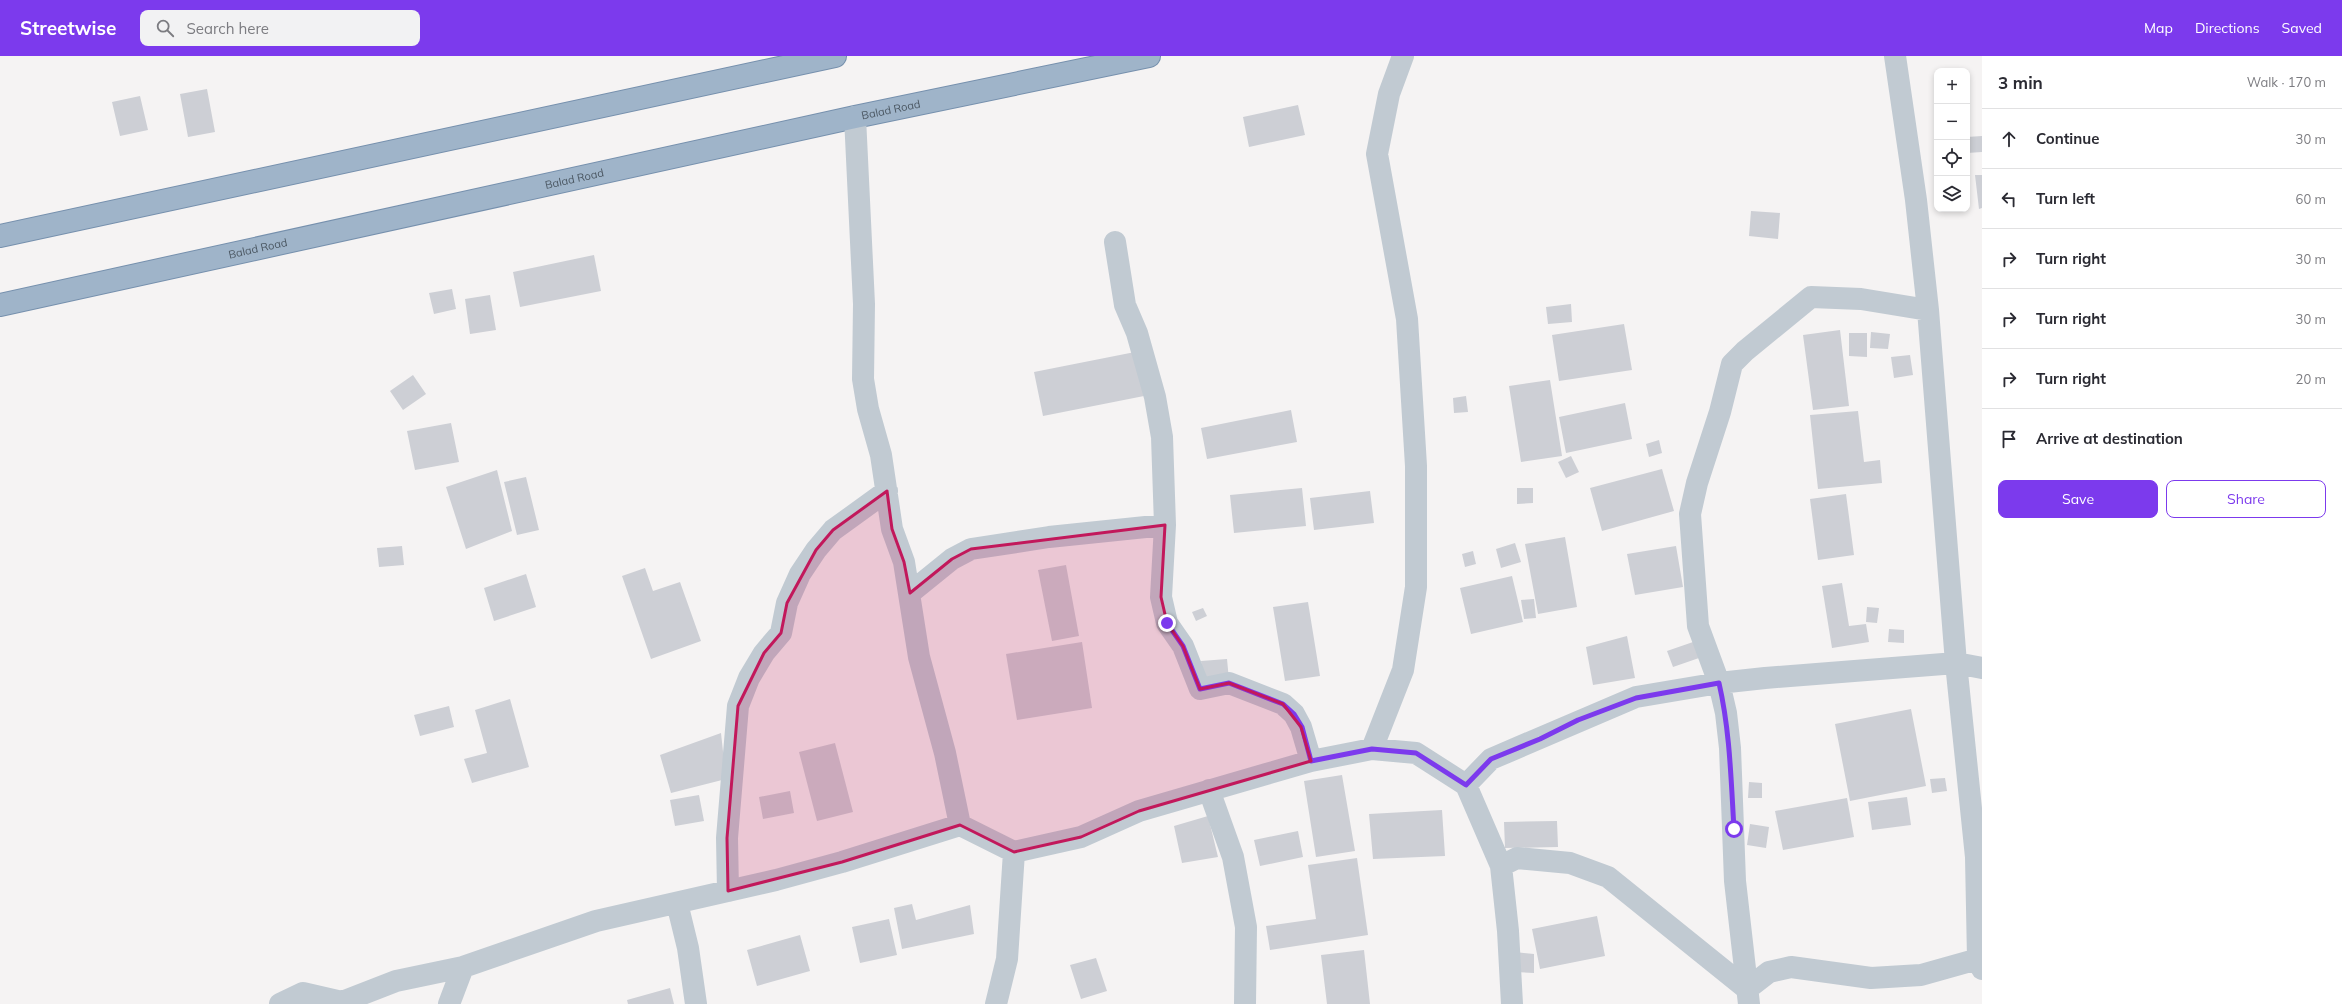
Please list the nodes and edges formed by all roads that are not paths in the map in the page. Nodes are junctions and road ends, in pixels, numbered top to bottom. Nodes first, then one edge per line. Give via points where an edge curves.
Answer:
1 (835, 56) edge
2 (1149, 56) edge
3 (1403, 56) edge
4 (1895, 56) edge
5 (855, 118) junction
6 (0, 236) edge
7 (1115, 242) dead end
8 (0, 305) edge
9 (1928, 310) junction
10 (887, 491) junction
11 (1165, 525) junction
12 (910, 593) junction
13 (1956, 663) junction
14 (1982, 668) edge
15 (1719, 683) junction
16 (1372, 749) junction
17 (1311, 761) junction
18 (1466, 785) junction
19 (1209, 790) junction
20 (960, 825) junction
21 (1014, 852) junction
22 (1501, 866) junction
23 (728, 891) junction
24 (677, 903) junction
25 (1980, 964) edge
26 (463, 967) junction
27 (1748, 996) edge
28 (280, 1004) edge
29 (449, 1004) edge
30 (696, 1004) edge
31 (996, 1004) edge
32 (1245, 1004) edge
33 (1512, 1004) edge

1 - 6 highway
2 - 5 highway, Balad Road
3 - 16 street via 1388,94 1377,154 1407,319 1416,466 1416,588 1403,670
4 - 9 street via 1916,200
5 - 8 highway, Balad Road
5 - 10 street via 864,304 863,379
7 - 11 street via 1125,305 1137,333 1155,397 1162,437
9 - 13 street
9 - 15 street via 1861,299 1811,297 1732,364 1690,514 1698,626
10 - 12 street via 892,529 904,562
10 - 23 street via 833,530 816,550 800,574 787,603 781,633 764,653 738,706 727,838
11 - 12 street via 1049,537 971,549 952,559
11 - 17 street via 1162,597 1167,623 1183,646 1200,689 1229,683 1283,704 1294,714 1302,727
12 - 20 street via 919,657 945,753
13 - 14 street
13 - 15 street
13 - 25 street via 1976,857
15 - 18 street via 1636,698 1578,720 1491,759
15 - 27 street via 1730,748 1735,881
16 - 17 street
16 - 18 street via 1416,753
17 - 19 street
18 - 22 street
19 - 21 street via 1139,811 1081,837
19 - 32 street via 1233,857 1246,927
20 - 21 street
20 - 23 street via 842,862
21 - 31 street via 1007,959
22 - 27 street via 1517,858 1570,863 1608,878
22 - 33 street
23 - 24 street
24 - 26 street via 596,921
24 - 30 street via 688,948
25 - 27 street via 1921,975 1870,978 1791,967 1769,972
26 - 28 street via 396,981 342,1002 303,993
26 - 29 street

